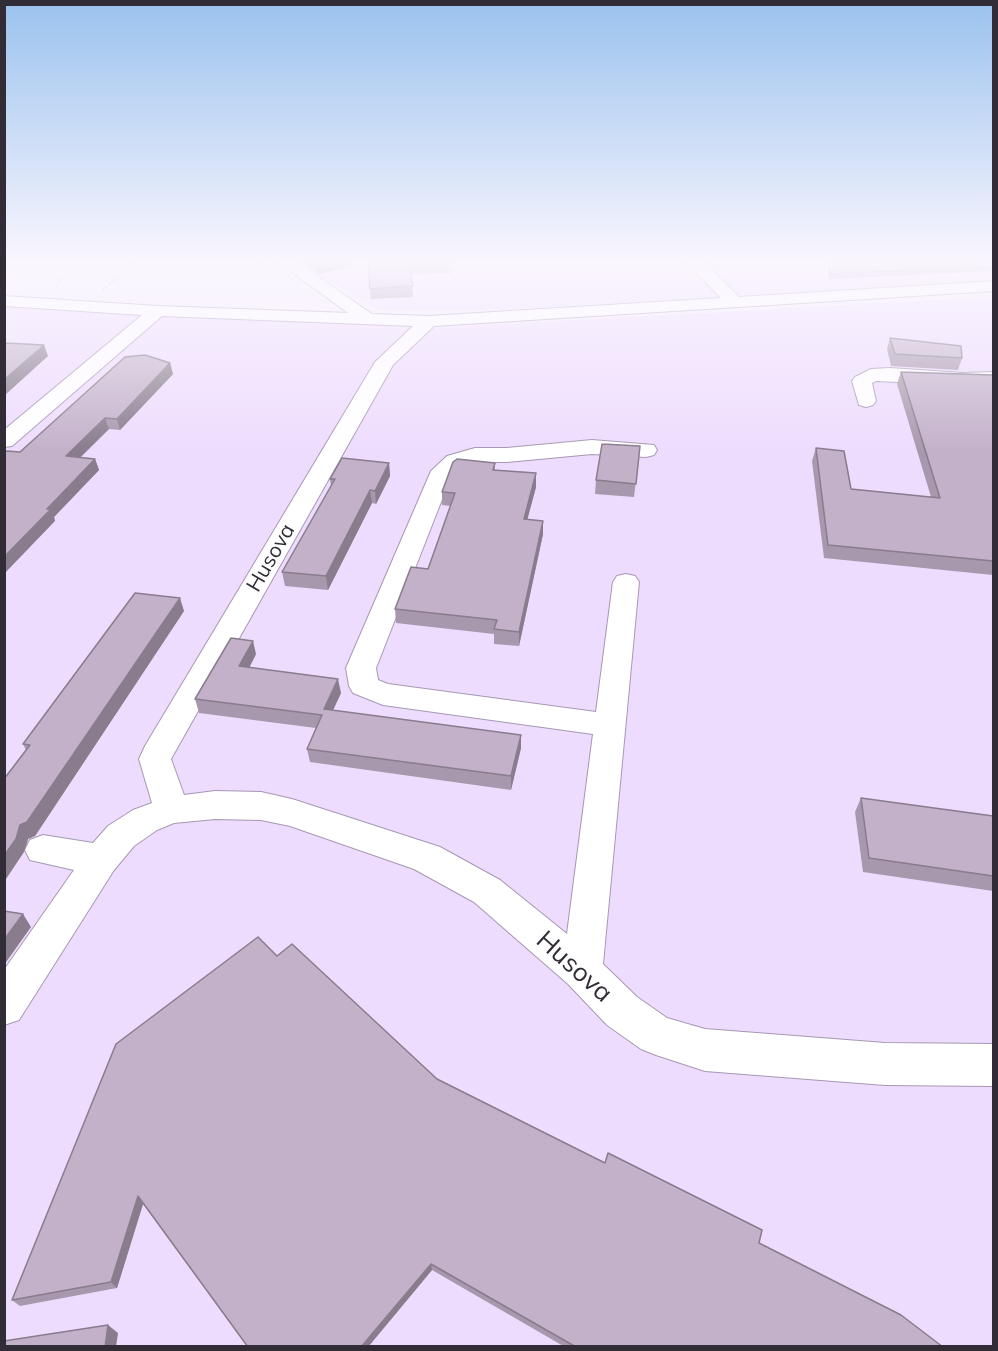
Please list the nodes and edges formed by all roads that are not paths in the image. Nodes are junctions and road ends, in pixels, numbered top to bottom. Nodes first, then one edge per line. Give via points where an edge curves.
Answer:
1 (140, 325) edge
2 (425, 325) edge
3 (993, 378) edge
4 (866, 401) dead end
5 (4, 441) edge
6 (646, 450) dead end
7 (626, 582) dead end
8 (610, 725) junction
9 (172, 810) junction
10 (43, 850) dead end
11 (101, 859) junction
12 (582, 971) junction
13 (4, 1006) edge
14 (993, 1065) edge

1 - 5 street
2 - 9 street, Husova via 385,362 158,752 155,759
3 - 4 street via 871,375 862,381
6 - 8 street via 592,447 475,455 455,461 442,471 361,668 364,686 383,694
7 - 8 street
8 - 12 street
9 - 11 street, Husova via 121,836
9 - 12 street, Husova via 216,805 261,806 427,858 487,891
10 - 11 street
11 - 13 street, Husova
12 - 14 street, Husova via 622,1011 656,1035 705,1050 885,1064

